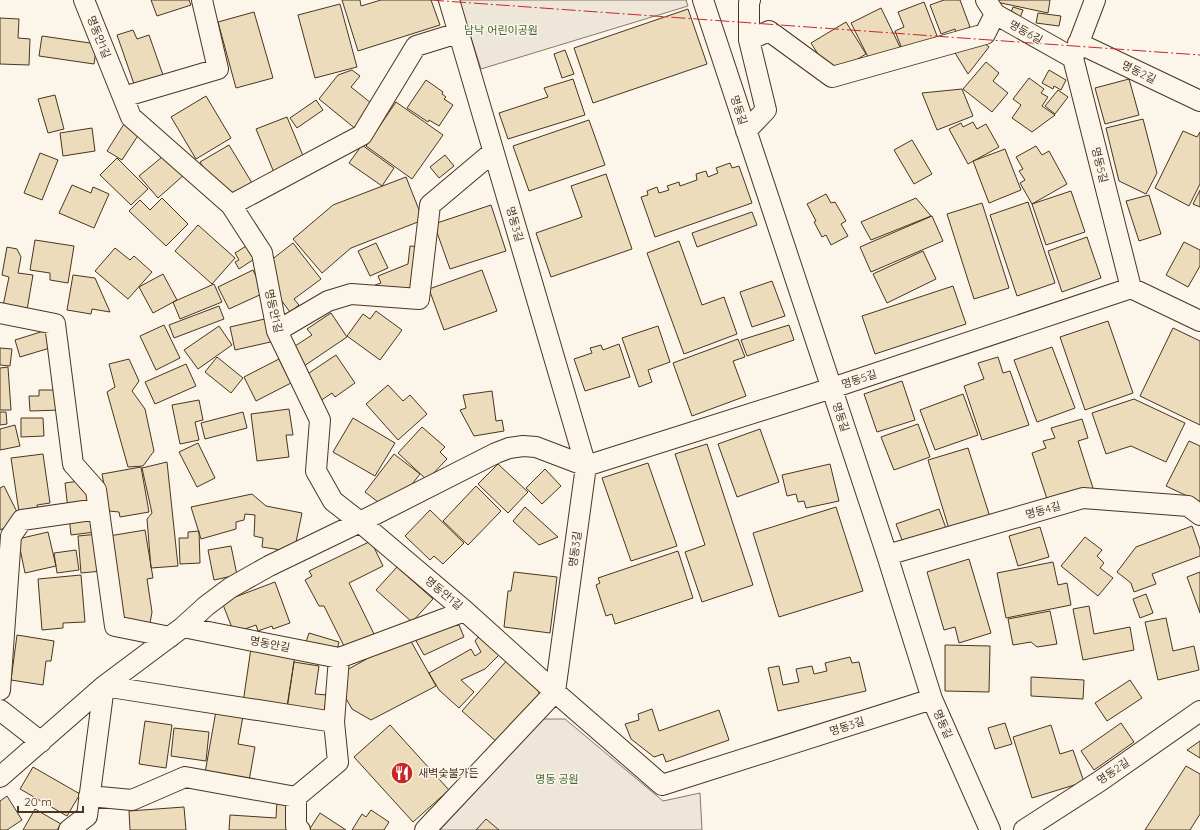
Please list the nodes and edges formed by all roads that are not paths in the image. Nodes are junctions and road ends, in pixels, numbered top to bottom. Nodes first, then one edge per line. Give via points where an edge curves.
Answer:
1 (84, 0) edge
2 (202, 0) edge
3 (449, 0) edge
4 (703, 0) edge
5 (750, 0) edge
6 (1095, 0) edge
7 (990, 7) edge
8 (458, 33) junction
9 (749, 40) junction
10 (1076, 50) junction
11 (123, 97) junction
12 (1200, 101) edge
13 (746, 131) junction
14 (493, 152) junction
15 (231, 205) junction
16 (1131, 288) junction
17 (0, 313) edge
18 (1200, 321) edge
19 (277, 331) junction
20 (832, 388) junction
21 (586, 466) junction
22 (98, 509) junction
23 (1200, 514) edge
24 (360, 522) junction
25 (887, 555) junction
26 (465, 611) junction
27 (176, 632) junction
28 (339, 658) junction
29 (104, 686) junction
30 (0, 690) edge
31 (555, 692) junction
32 (932, 699) junction
33 (0, 710) edge
34 (1200, 711) edge
35 (334, 722) junction
36 (41, 742) junction
37 (0, 777) edge
38 (89, 796) junction
39 (296, 798) junction
40 (87, 823) edge
41 (69, 830) edge
42 (300, 830) edge
43 (425, 830) edge
44 (990, 830) edge
45 (1024, 830) edge

1 - 11 street, 명동안1길
2 - 11 street via 218,69
3 - 8 street, 명동3길
4 - 13 street, 명동길
5 - 9 street
6 - 10 street
7 - 9 street via 985,34 832,77 769,31
7 - 10 street, 명동6길
8 - 14 street, 명동3길
8 - 15 street via 416,46 362,135
9 - 13 street via 766,110
10 - 12 street, 명동2길
10 - 16 street, 명동5길
11 - 15 street, 명동안1길 via 131,117
13 - 20 street, 명동길
14 - 19 street via 430,205 419,299 351,294 328,301
14 - 21 street, 명동3길
15 - 19 street, 명동안1길 via 262,253
16 - 18 street
16 - 20 street, 명동5길
17 - 22 street via 55,324 73,464 96,490
19 - 24 street, 명동안1길 via 320,420 316,472 333,501
20 - 21 street, 명동5길
20 - 25 street, 명동길
21 - 24 street via 536,447 509,448
21 - 31 street, 명동3길
22 - 27 street, 명동안길 via 115,626
22 - 30 street via 22,520 11,536
23 - 25 street, 명동4길 via 1188,506 1084,498
24 - 26 street, 명동안1길
24 - 27 street via 230,588
25 - 32 street, 명동길
26 - 28 street
26 - 31 street
27 - 28 street, 명동안길
27 - 29 street
28 - 35 street
29 - 35 street
29 - 36 street
29 - 38 street
31 - 32 street, 명동3길 via 662,785
31 - 43 street
32 - 44 street, 명동길
33 - 36 street
34 - 45 street, 명동2길
35 - 39 street via 338,762
36 - 37 street
38 - 39 street via 132,800 185,777
38 - 40 street
39 - 42 street via 296,826
40 - 41 street

